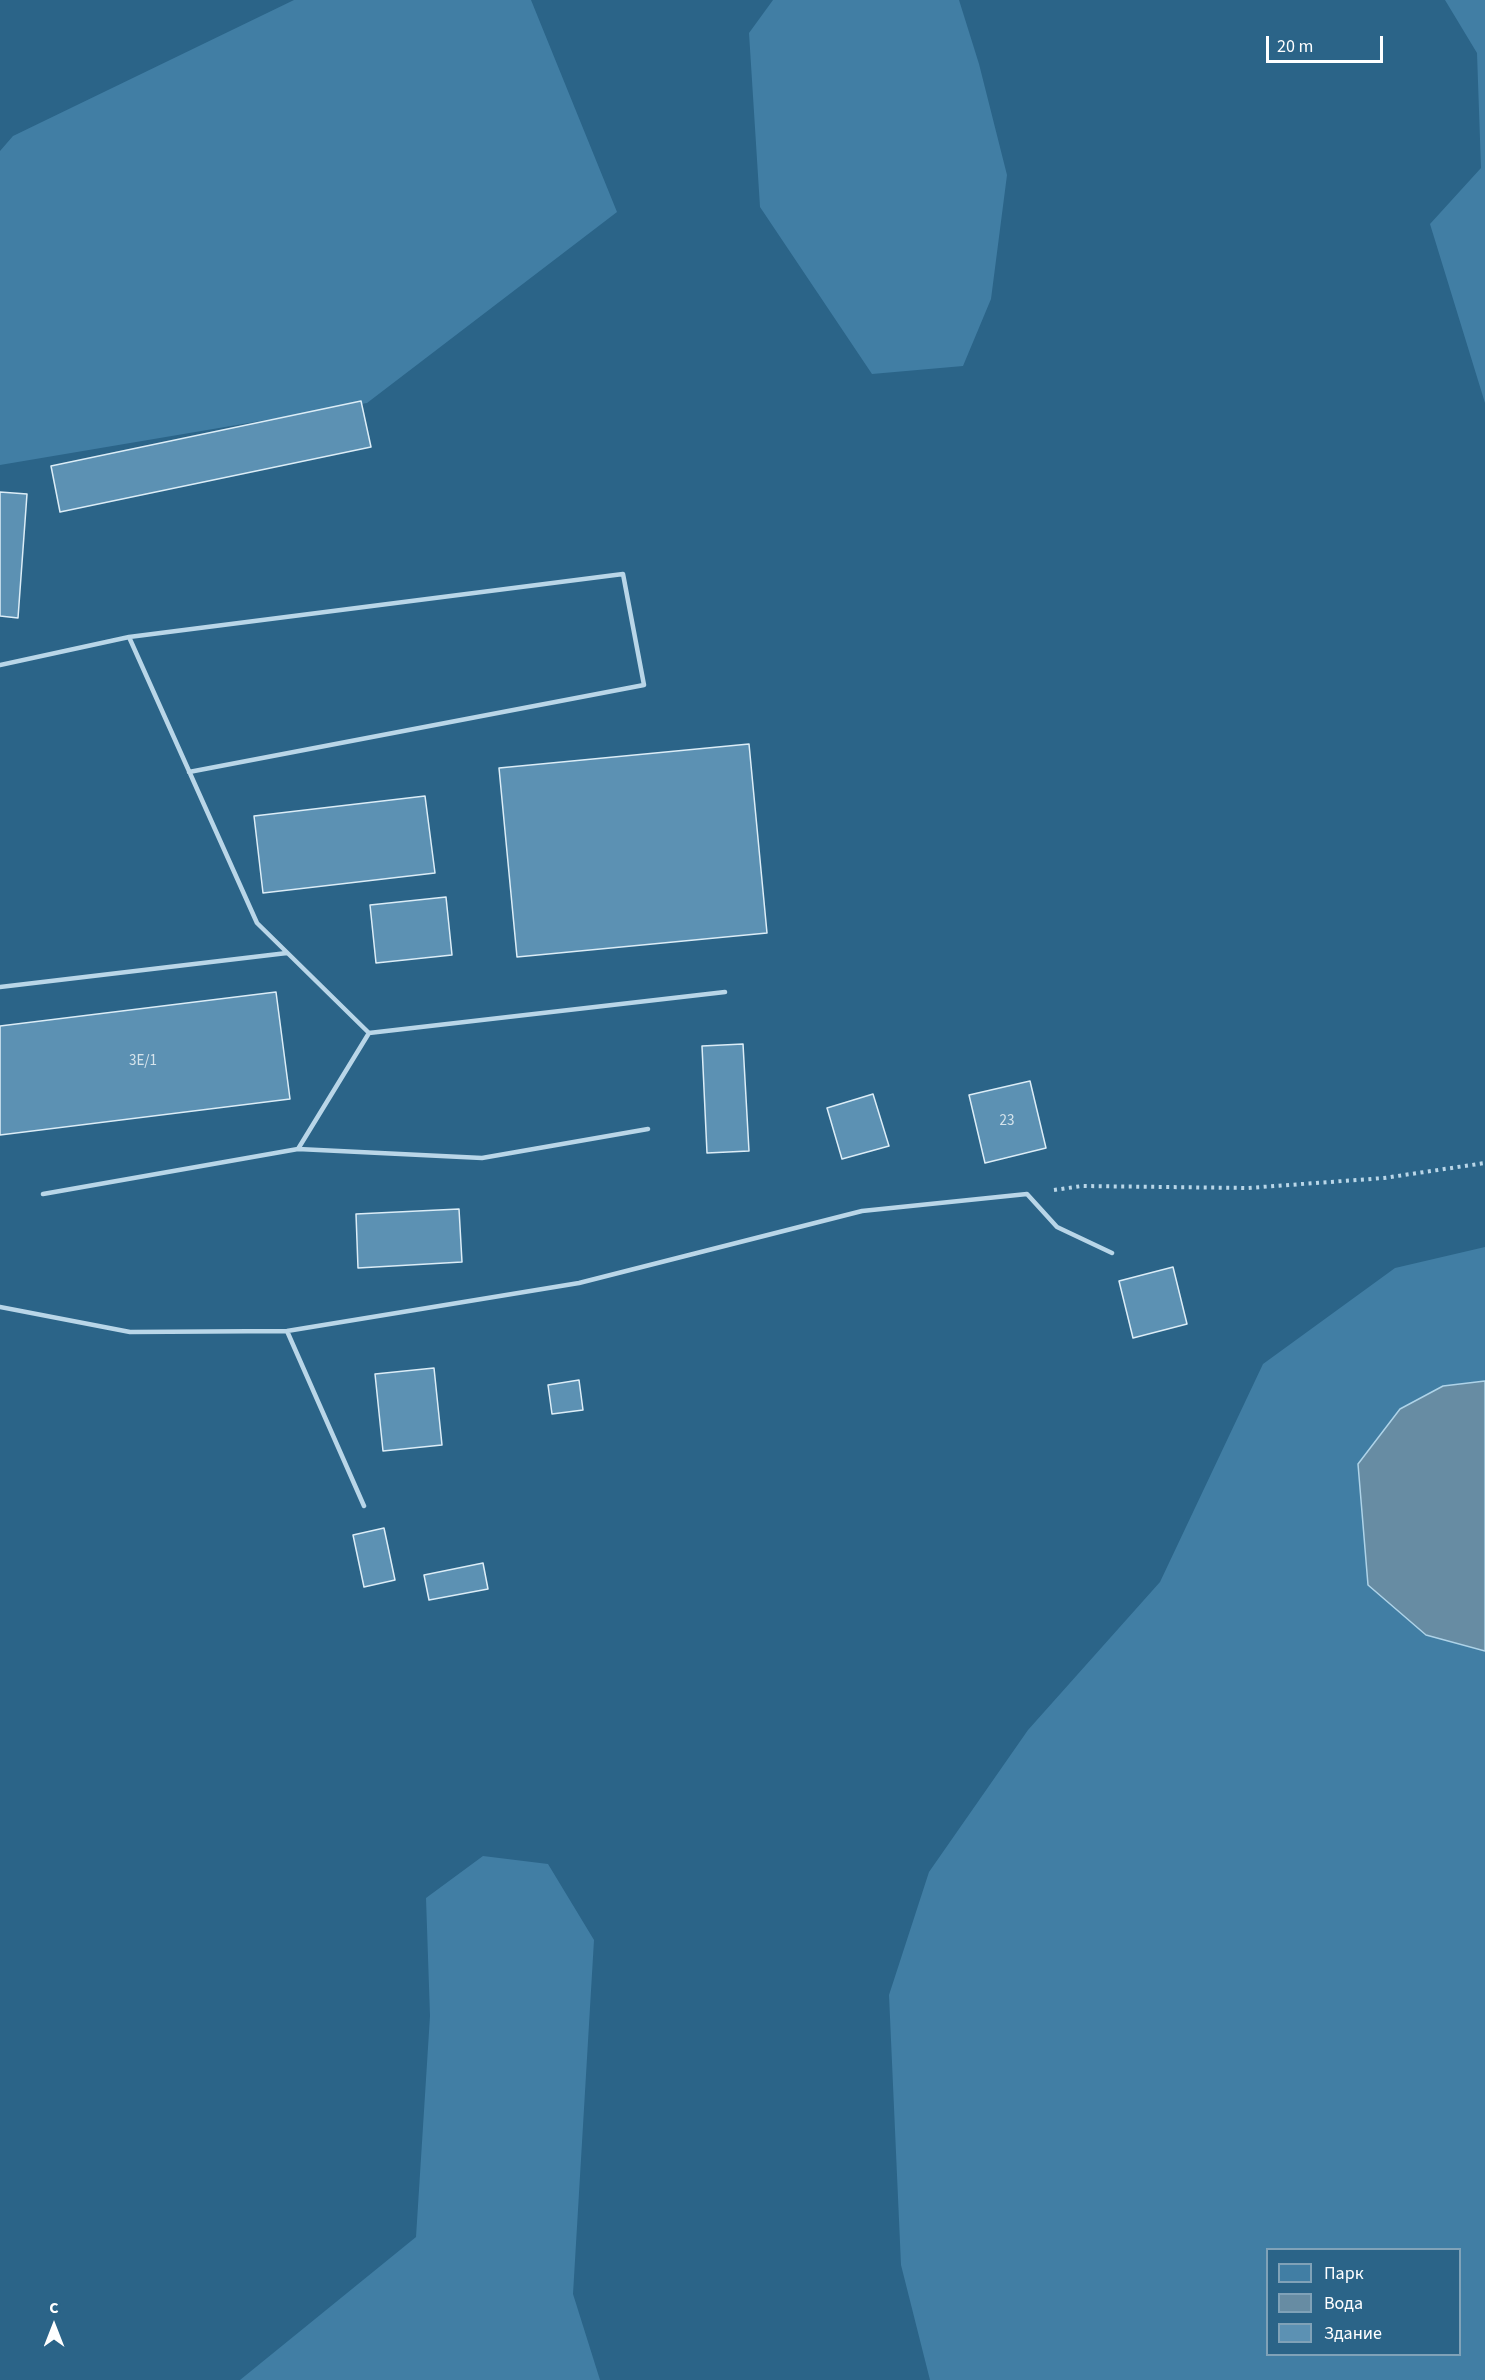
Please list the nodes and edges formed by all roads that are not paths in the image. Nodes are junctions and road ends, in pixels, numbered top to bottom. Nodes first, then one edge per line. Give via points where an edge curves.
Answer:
1 (129, 637) junction
2 (0, 665) edge
3 (189, 772) junction
4 (287, 953) junction
5 (0, 987) edge
6 (725, 992) dead end
7 (369, 1033) junction
8 (648, 1129) dead end
9 (298, 1149) junction
10 (43, 1194) dead end
11 (1112, 1253) dead end
12 (0, 1307) edge
13 (287, 1331) junction
14 (364, 1506) dead end

1 - 2 lane
1 - 3 lane
1 - 3 lane via 623,574 644,685
3 - 4 lane via 257,923
4 - 5 lane
4 - 7 lane
6 - 7 lane
7 - 9 lane
8 - 9 lane via 482,1158
9 - 10 lane
11 - 13 lane via 1057,1227 1027,1194 862,1211 579,1283
12 - 13 lane via 130,1332
13 - 14 lane

